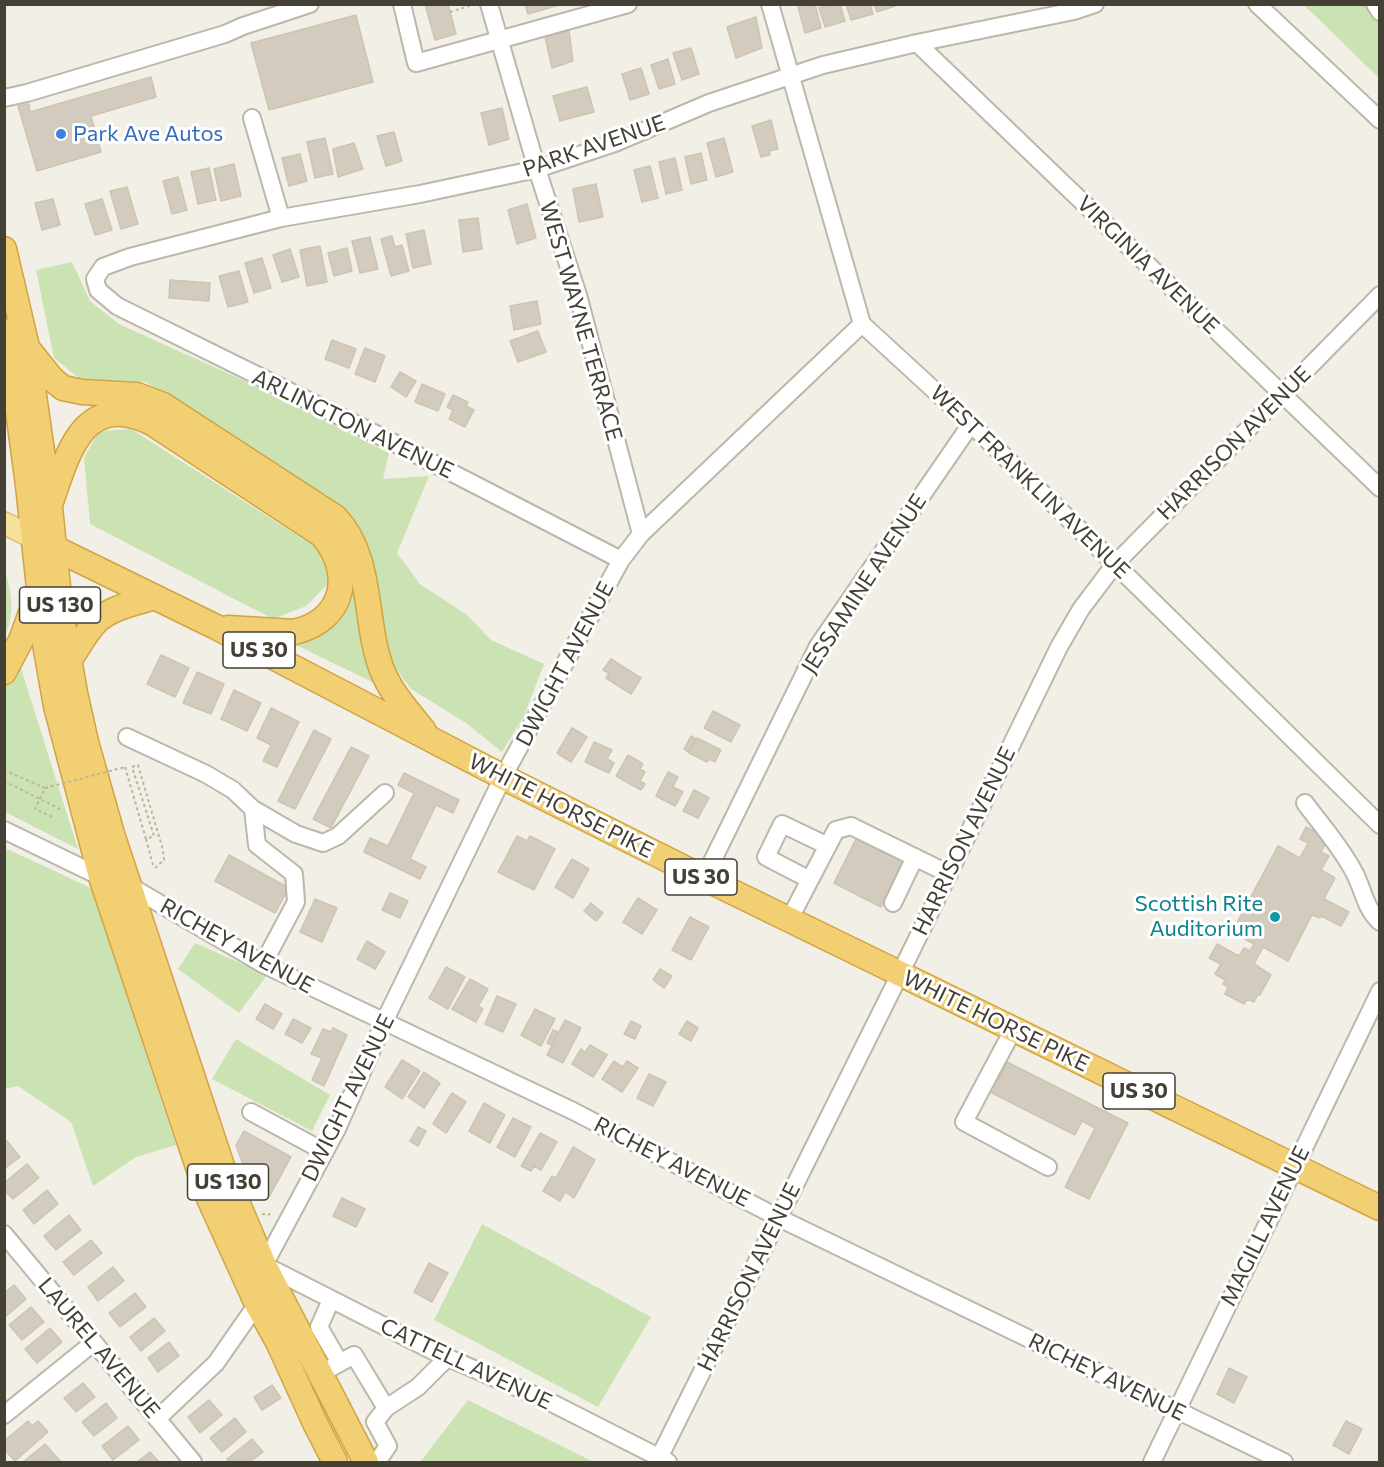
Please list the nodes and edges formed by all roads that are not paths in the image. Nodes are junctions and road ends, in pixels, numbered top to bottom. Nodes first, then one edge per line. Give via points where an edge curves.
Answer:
1 (310, 4) edge
2 (402, 4) edge
3 (489, 4) edge
4 (628, 4) edge
5 (770, 4) edge
6 (1095, 4) edge
7 (1257, 4) edge
8 (1375, 4) edge
9 (1380, 12) edge
10 (499, 41) junction
11 (917, 43) junction
12 (790, 76) junction
13 (4, 98) edge
14 (252, 118) dead end
15 (1380, 120) edge
16 (537, 169) junction
17 (281, 218) junction
18 (4, 249) edge
19 (95, 279) joint
20 (1380, 296) edge
21 (862, 324) junction
22 (4, 331) edge
23 (27, 347) junction
24 (1283, 394) junction
25 (11, 404) edge
26 (972, 424) junction
27 (1380, 488) edge
28 (50, 507) junction
29 (4, 524) edge
30 (641, 534) junction
31 (44, 543) junction
32 (621, 560) junction
33 (1115, 564) junction
34 (39, 588) junction
35 (155, 597) junction
36 (216, 627) junction
37 (69, 661) junction
38 (4, 672) edge
39 (127, 737) dead end
40 (429, 738) junction
41 (503, 777) junction
42 (385, 792) dead end
43 (1305, 803) dead end
44 (253, 809) junction
45 (1380, 825) edge
46 (4, 830) edge
47 (828, 846) junction
48 (915, 857) junction
49 (949, 874) junction
50 (101, 877) junction
51 (704, 878) junction
52 (810, 880) junction
53 (128, 885) junction
54 (894, 903) dead end
55 (789, 920) junction
56 (1380, 922) edge
57 (263, 964) junction
58 (900, 974) junction
59 (1380, 991) edge
60 (384, 1022) junction
61 (1013, 1030) junction
62 (251, 1112) dead end
63 (325, 1152) junction
64 (1048, 1167) dead end
65 (1293, 1167) junction
66 (1380, 1208) edge
67 (779, 1218) junction
68 (4, 1234) edge
69 (264, 1264) junction
70 (331, 1300) junction
71 (257, 1304) junction
72 (93, 1343) junction
73 (448, 1358) junction
74 (330, 1368) junction
75 (386, 1408) junction
76 (1176, 1410) junction
77 (4, 1415) edge
78 (157, 1419) junction
79 (661, 1461) edge
80 (193, 1462) edge
81 (335, 1462) edge
82 (366, 1462) edge
83 (377, 1462) edge
84 (1152, 1462) edge
85 (1284, 1462) edge

1 - 13 street via 225,34
2 - 10 street via 416,63
3 - 10 street, WEST WAYNE TERRACE
4 - 10 street
5 - 12 street
6 - 11 street, PARK AVENUE
7 - 15 street
8 - 9 street
10 - 16 street, WEST WAYNE TERRACE
11 - 12 street, PARK AVENUE via 823,64
11 - 24 street, VIRGINIA AVENUE
12 - 16 street, PARK AVENUE
12 - 21 street
14 - 17 street
16 - 17 street, PARK AVENUE
16 - 30 street, WEST WAYNE TERRACE via 578,295
17 - 19 street, PARK AVENUE via 129,258 103,267
18 - 23 highway
19 - 32 street, ARLINGTON AVENUE via 98,290 117,306
20 - 24 street, HARRISON AVENUE
21 - 26 street, WEST FRANKLIN AVENUE
21 - 30 street, DWIGHT AVENUE
22 - 25 highway
23 - 28 highway, US 130
23 - 40 highway via 63,388 137,395 163,405 334,517 356,548 382,670 397,697
24 - 27 street, VIRGINIA AVENUE
24 - 33 street, HARRISON AVENUE
25 - 31 highway
26 - 33 street, WEST FRANKLIN AVENUE
26 - 51 street, JESSAMINE AVENUE via 818,646
28 - 31 highway, US 130
28 - 36 highway via 77,436 92,422 122,414 152,423 322,535 332,546 341,568 340,587 331,609 315,624 284,632
29 - 31 main road, WHITE HORSE PIKE
30 - 32 street, DWIGHT AVENUE
31 - 34 highway
31 - 35 highway, WHITE HORSE PIKE / US 30
31 - 37 highway, US 130
32 - 41 street, DWIGHT AVENUE
33 - 45 street, WEST FRANKLIN AVENUE
33 - 49 street, HARRISON AVENUE via 1081,609 1059,647
34 - 38 highway via 21,640
34 - 50 highway, US 130 via 56,706
35 - 36 highway, WHITE HORSE PIKE / US 30
35 - 37 highway via 98,620
36 - 40 highway, WHITE HORSE PIKE / US 30
37 - 53 highway, US 130 via 86,742
39 - 44 street via 206,774 233,790
40 - 41 highway, WHITE HORSE PIKE / US 30
41 - 51 highway, WHITE HORSE PIKE / US 30
41 - 60 street, DWIGHT AVENUE
42 - 44 street via 338,836 323,843 296,834
43 - 56 street via 1345,856 1368,906
44 - 57 street via 256,845 294,874 296,902
46 - 50 street
47 - 48 street via 836,830 850,826
47 - 52 street
47 - 52 street via 782,824 766,857
48 - 49 street
48 - 54 street
49 - 58 street, HARRISON AVENUE
50 - 71 highway, US 130 via 207,1194
51 - 55 highway, WHITE HORSE PIKE / US 30
52 - 55 street
53 - 57 street, RICHEY AVENUE
53 - 69 highway, US 130 via 223,1169
55 - 58 highway, WHITE HORSE PIKE / US 30
57 - 60 street, RICHEY AVENUE
58 - 61 highway, WHITE HORSE PIKE / US 30
58 - 67 street, HARRISON AVENUE
59 - 65 street, MAGILL AVENUE
60 - 63 street, DWIGHT AVENUE
60 - 67 street, RICHEY AVENUE via 573,1111
61 - 64 street via 964,1122
61 - 65 highway, WHITE HORSE PIKE / US 30
62 - 63 street
63 - 69 street, DWIGHT AVENUE
65 - 66 highway, WHITE HORSE PIKE / US 30
65 - 76 street, MAGILL AVENUE
67 - 76 street, RICHEY AVENUE
67 - 79 street, HARRISON AVENUE
68 - 72 street, LAUREL AVENUE
69 - 70 street, CATTELL AVENUE
69 - 74 highway, US 130
70 - 73 street, CATTELL AVENUE
70 - 74 street via 319,1327
71 - 78 street via 216,1363
71 - 81 highway, US 130
72 - 77 street
72 - 78 street, LAUREL AVENUE
73 - 75 street via 418,1387
73 - 79 street, CATTELL AVENUE via 548,1401
74 - 75 street via 354,1355
74 - 82 highway, US 130
75 - 83 street via 375,1422 388,1446
76 - 84 street, MAGILL AVENUE
76 - 85 street, RICHEY AVENUE
78 - 80 street, LAUREL AVENUE

